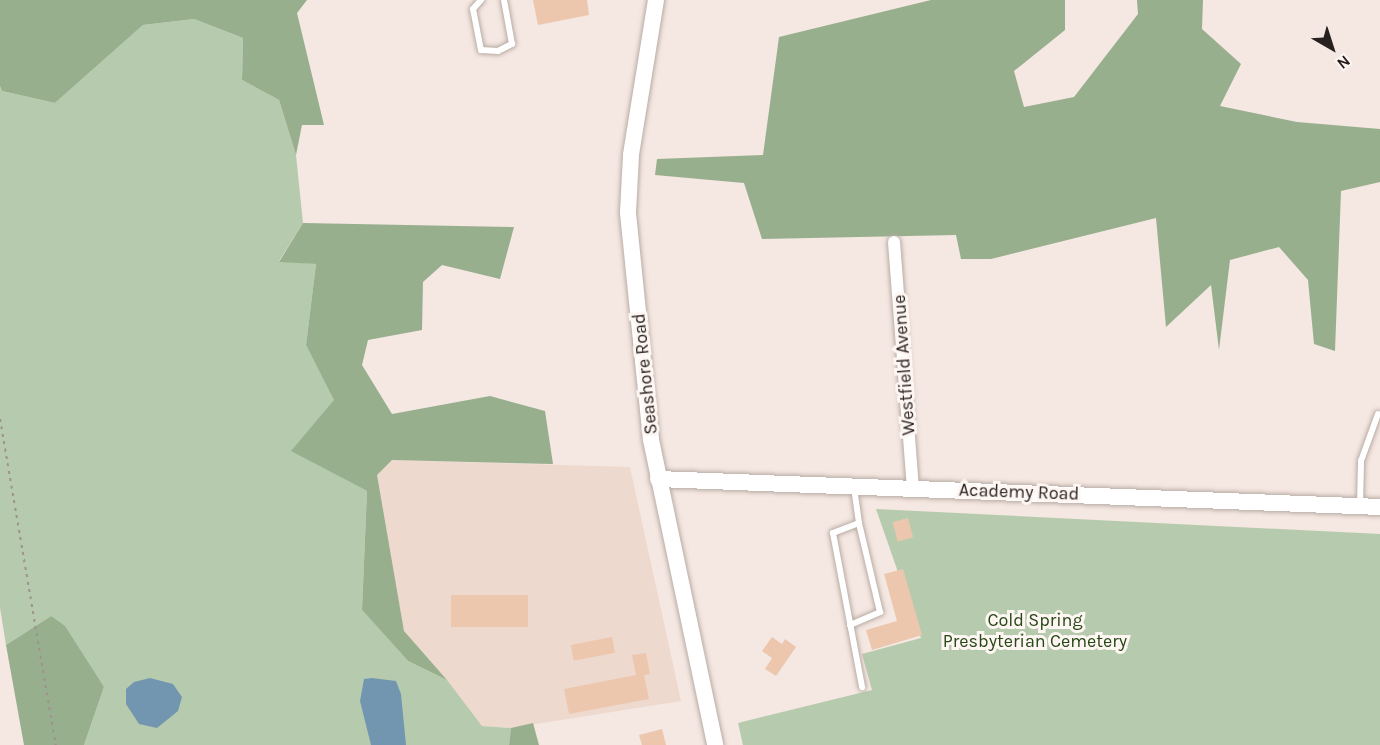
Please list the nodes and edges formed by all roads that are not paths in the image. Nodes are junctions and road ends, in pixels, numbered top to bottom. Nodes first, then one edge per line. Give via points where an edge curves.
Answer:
1 (481, 0) edge
2 (504, 0) edge
3 (656, 0) edge
4 (894, 242) dead end
5 (1378, 414) dead end
6 (658, 479) junction
7 (854, 484) junction
8 (913, 488) junction
9 (1360, 506) junction
10 (1380, 507) edge
11 (859, 523) junction
12 (850, 625) junction
13 (862, 687) dead end
14 (715, 745) edge

1 - 2 lane via 473,9 482,50 498,51 512,44
3 - 6 street, Seashore Road via 631,155 628,204
4 - 8 street, Westfield Avenue
5 - 9 lane via 1361,461
6 - 7 street, Academy Road
6 - 14 street, Seashore Road
7 - 8 street, Academy Road
7 - 11 lane
8 - 9 street, Academy Road
9 - 10 street, Academy Road
11 - 12 lane via 833,533
11 - 12 lane via 880,612
12 - 13 lane

